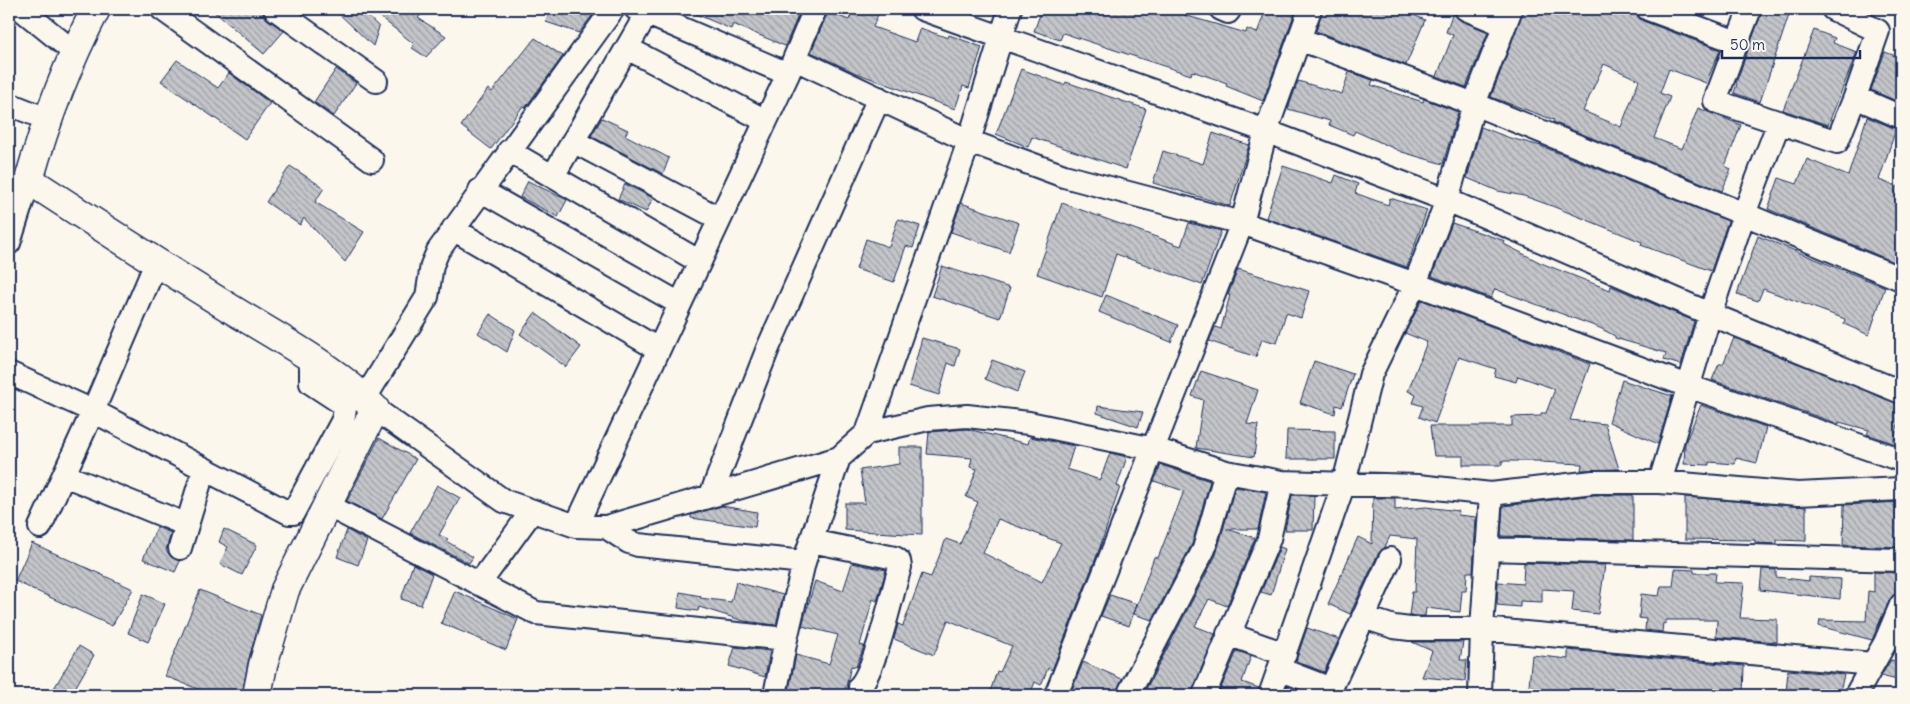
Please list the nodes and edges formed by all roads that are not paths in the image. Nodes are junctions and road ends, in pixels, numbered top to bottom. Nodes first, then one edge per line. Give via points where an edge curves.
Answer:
1 (20, 9) edge
2 (96, 9) edge
3 (162, 9) edge
4 (275, 9) edge
5 (613, 9) edge
6 (815, 9) edge
7 (922, 9) edge
8 (1010, 9) edge
9 (1221, 9) edge
10 (1230, 9) edge
11 (1310, 9) edge
12 (1466, 9) edge
13 (1648, 9) edge
14 (1750, 9) edge
15 (1833, 9) edge
16 (641, 11) edge
17 (1508, 17) edge
18 (1001, 36) junction
19 (1299, 39) junction
20 (1736, 42) junction
21 (627, 48) junction
22 (74, 52) junction
23 (791, 67) junction
24 (376, 81) dead end
25 (1855, 96) junction
26 (879, 98) junction
27 (9, 104) edge
28 (1474, 104) junction
29 (1901, 117) edge
30 (47, 119) junction
31 (766, 121) junction
32 (1779, 122) junction
33 (1266, 132) junction
34 (573, 141) junction
35 (969, 141) junction
36 (509, 151) junction
37 (372, 160) dead end
38 (553, 176) junction
39 (29, 180) junction
40 (480, 190) junction
41 (1447, 200) junction
42 (14, 209) edge
43 (1744, 214) junction
44 (720, 219) junction
45 (1242, 223) junction
46 (453, 229) junction
47 (9, 243) edge
48 (700, 262) junction
49 (156, 264) junction
50 (1901, 279) edge
51 (1415, 284) junction
52 (680, 304) junction
53 (1710, 314) junction
54 (658, 349) junction
55 (311, 358) junction
56 (9, 373) edge
57 (1688, 386) junction
58 (1901, 392) edge
59 (370, 404) junction
60 (93, 411) junction
61 (867, 433) junction
62 (1154, 449) junction
63 (840, 458) junction
64 (1901, 460) edge
65 (204, 469) junction
66 (1226, 472) junction
67 (64, 476) junction
68 (1282, 482) junction
69 (1660, 482) junction
70 (1344, 483) junction
71 (1901, 489) edge
72 (1491, 494) junction
73 (711, 495) junction
74 (327, 505) junction
75 (532, 511) junction
76 (187, 524) junction
77 (576, 526) junction
78 (40, 527) dead end
79 (606, 527) junction
80 (180, 548) dead end
81 (1486, 549) junction
82 (808, 552) junction
83 (1390, 559) dead end
84 (1901, 560) edge
85 (479, 584) junction
86 (1901, 605) edge
87 (1363, 617) junction
88 (1482, 629) junction
89 (1228, 634) junction
90 (786, 639) junction
91 (1893, 645) edge
92 (1282, 661) junction
93 (1873, 664) junction
94 (1329, 692) edge
95 (257, 695) edge
96 (775, 695) edge
97 (861, 695) edge
98 (1056, 695) edge
99 (1128, 695) edge
100 (1204, 695) edge
101 (1270, 695) edge
102 (1480, 695) edge
103 (1856, 695) edge

1 - 22 street
2 - 22 main road
3 - 37 street
4 - 24 street
5 - 36 street
6 - 23 street
7 - 18 street
8 - 18 street
9 - 10 street via 1228,12
11 - 19 street
12 - 17 street
13 - 20 street
14 - 20 street
15 - 25 street via 1878,31
16 - 21 street
16 - 23 street
17 - 28 street
18 - 33 street
18 - 35 street
19 - 28 street
19 - 33 street
20 - 32 street via 1715,101
21 - 31 street
21 - 34 street
22 - 30 main road
23 - 26 street
23 - 31 street
25 - 29 street
25 - 32 street via 1837,142
26 - 35 street
26 - 73 street via 768,348
27 - 30 street
28 - 41 street
28 - 43 street
30 - 39 main road
31 - 44 street
32 - 43 street
33 - 41 street
33 - 45 street
34 - 38 street
34 - 44 street
35 - 45 street via 1064,176
35 - 61 street
36 - 38 street
36 - 40 street
38 - 48 street
39 - 42 street
39 - 49 main road
40 - 46 street
40 - 52 street
41 - 51 street
41 - 53 street
42 - 47 street
43 - 50 street
43 - 53 street
44 - 48 street
45 - 51 street
45 - 62 street
46 - 54 street
46 - 59 street via 434,257 427,297
48 - 52 street
49 - 55 main road
49 - 60 street
51 - 57 street
51 - 70 street via 1370,374
52 - 54 street
53 - 57 street
53 - 58 street
54 - 77 street
55 - 59 main road
55 - 65 street via 311,383 343,404 345,410 343,420 296,511 289,513
56 - 60 street
57 - 64 street
57 - 69 street
59 - 74 main road
59 - 75 street via 504,501
60 - 65 street
60 - 67 street
61 - 62 street via 928,419 967,416 1029,422
61 - 63 street
62 - 66 street
62 - 98 street
63 - 73 street
63 - 82 street
65 - 76 street
66 - 68 street
66 - 99 street via 1204,549
67 - 76 street
67 - 78 street
68 - 70 street
68 - 89 street via 1269,539
69 - 71 street via 1798,494
69 - 72 street via 1593,482
70 - 72 street via 1418,486
70 - 92 street
72 - 81 street
73 - 79 street
74 - 85 street
74 - 95 main road via 285,590
75 - 77 street
75 - 85 street
76 - 80 street
77 - 79 street
79 - 82 street via 638,545
81 - 84 street
81 - 88 street
82 - 90 street
82 - 97 street via 895,558 899,561 883,627 866,679 860,686
83 - 87 street
85 - 90 street via 536,613
86 - 91 street
87 - 88 street via 1410,629
87 - 94 street
88 - 93 street
88 - 102 street
89 - 92 street
89 - 100 street
90 - 96 street
91 - 93 street
92 - 94 street
92 - 101 street
93 - 103 street

